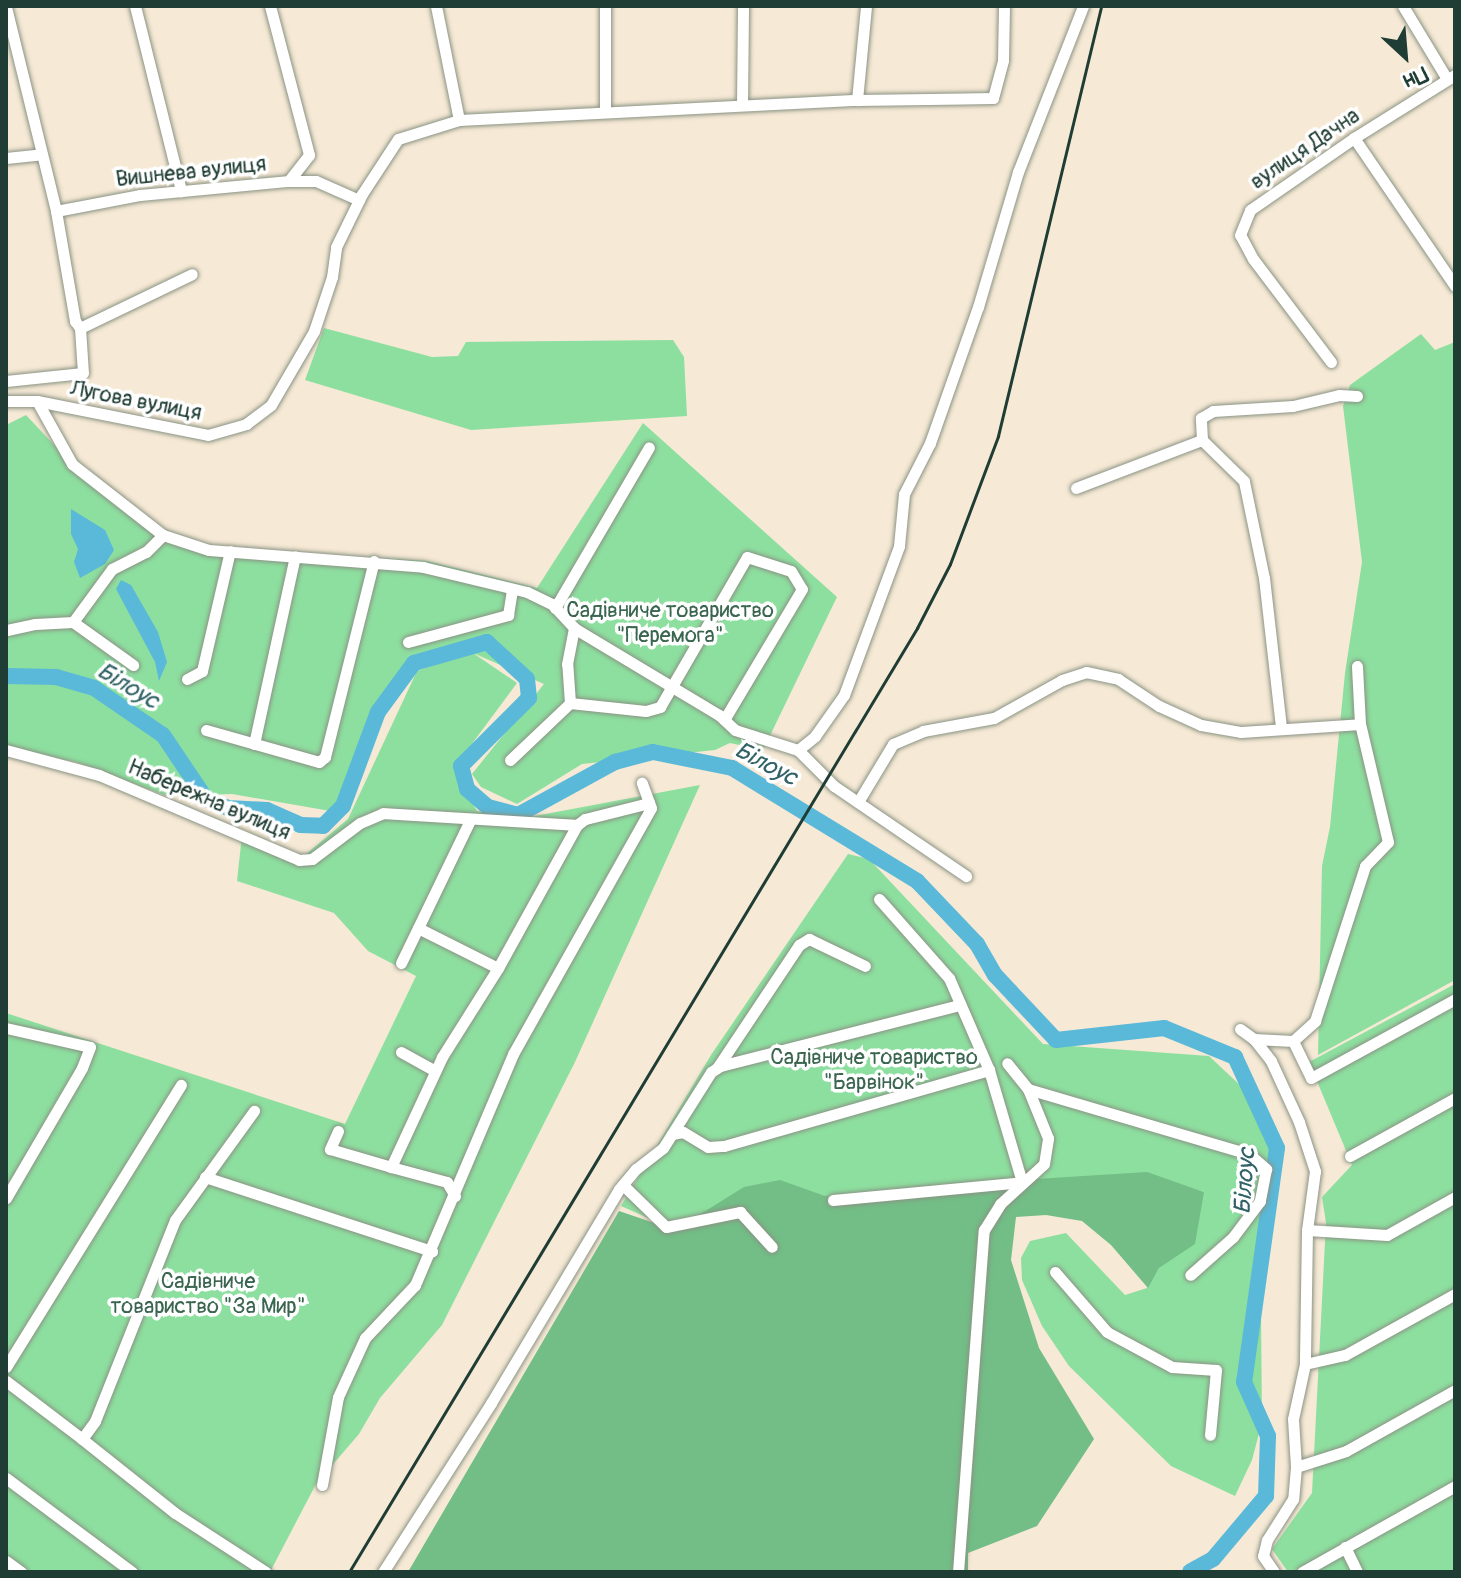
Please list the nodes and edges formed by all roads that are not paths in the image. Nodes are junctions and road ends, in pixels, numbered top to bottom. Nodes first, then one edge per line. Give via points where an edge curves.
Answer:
1 (135, 6) edge
2 (270, 6) edge
3 (436, 6) edge
4 (594, 6) edge
5 (605, 6) edge
6 (743, 6) edge
7 (866, 6) edge
8 (1004, 6) edge
9 (1083, 6) edge
10 (1403, 6) edge
11 (6, 7) edge
12 (605, 31) junction
13 (1451, 77) edge
14 (857, 100) junction
15 (742, 105) junction
16 (605, 112) junction
17 (459, 120) junction
18 (1354, 138) junction
19 (42, 154) junction
20 (6, 158) edge
21 (289, 181) junction
22 (181, 191) junction
23 (359, 200) junction
24 (56, 211) junction
25 (192, 274) dead end
26 (1455, 286) edge
27 (80, 328) junction
28 (1331, 362) dead end
29 (6, 381) edge
30 (1357, 396) dead end
31 (6, 401) edge
32 (37, 401) junction
33 (1202, 440) junction
34 (649, 447) dead end
35 (1076, 488) dead end
36 (163, 535) junction
37 (230, 551) junction
38 (295, 556) junction
39 (374, 561) junction
40 (512, 589) junction
41 (555, 608) junction
42 (73, 622) junction
43 (574, 628) junction
44 (7, 630) edge
45 (408, 642) dead end
46 (133, 665) dead end
47 (1357, 666) dead end
48 (187, 679) dead end
49 (673, 690) junction
50 (570, 703) junction
51 (724, 720) junction
52 (1360, 724) junction
53 (1281, 727) junction
54 (206, 730) dead end
55 (254, 744) junction
56 (6, 750) edge
57 (798, 750) junction
58 (510, 760) dead end
59 (642, 783) dead end
60 (858, 802) junction
61 (649, 803) junction
62 (470, 820) junction
63 (577, 825) junction
64 (966, 876) dead end
65 (879, 899) dead end
66 (418, 928) junction
67 (401, 963) dead end
68 (865, 966) dead end
69 (498, 968) junction
70 (1455, 999) edge
71 (960, 1005) junction
72 (6, 1028) edge
73 (1240, 1029) dead end
74 (1254, 1039) junction
75 (1293, 1041) junction
76 (401, 1052) dead end
77 (1007, 1063) dead end
78 (717, 1068) junction
79 (989, 1070) junction
80 (435, 1071) junction
81 (181, 1085) dead end
82 (1028, 1089) junction
83 (1455, 1098) edge
84 (254, 1111) dead end
85 (338, 1131) dead end
86 (672, 1134) junction
87 (1350, 1156) dead end
88 (391, 1167) junction
89 (205, 1177) junction
90 (1022, 1182) junction
91 (623, 1185) junction
92 (455, 1196) junction
93 (1455, 1197) edge
94 (6, 1198) edge
95 (833, 1200) dead end
96 (1307, 1230) junction
97 (772, 1247) dead end
98 (432, 1251) junction
99 (1055, 1272) dead end
100 (1190, 1275) dead end
101 (1455, 1294) edge
102 (1305, 1364) junction
103 (6, 1367) edge
104 (6, 1381) edge
105 (1455, 1390) edge
106 (1210, 1435) dead end
107 (82, 1439) junction
108 (1296, 1467) junction
109 (6, 1478) edge
110 (322, 1485) dead end
111 (1455, 1486) edge
112 (1345, 1547) junction
113 (6, 1561) edge
114 (21, 1572) edge
115 (132, 1572) edge
116 (266, 1572) edge
117 (383, 1572) edge
118 (958, 1572) edge
119 (1274, 1572) edge
120 (1302, 1572) edge
121 (1357, 1572) edge

1 - 22 street
2 - 21 street, Вишнева вулиця via 309,155
3 - 17 street
4 - 12 street
5 - 12 street
6 - 15 street
7 - 14 street
8 - 14 street, Лугова вулиця via 1003,60 993,98
9 - 57 street via 1018,172 930,443 904,494 899,546 844,695 815,736
10 - 13 street
11 - 19 street
12 - 16 street
13 - 18 street, вулиця Дачна
14 - 15 street, Лугова вулиця
15 - 16 street, Лугова вулиця
16 - 17 street, Лугова вулиця
17 - 23 street, Лугова вулиця via 398,139
18 - 26 street
18 - 28 street, вулиця Дачна via 1250,210 1240,235
19 - 20 street
19 - 24 street
21 - 22 street, Вишнева вулиця
21 - 23 street via 316,181
22 - 24 street, Вишнева вулиця
23 - 32 street, Лугова вулиця via 336,247 314,331 271,405 246,424 208,435
24 - 27 street
25 - 27 street
27 - 29 street via 83,373
30 - 33 street via 1213,411 1201,418
31 - 32 street, Лугова вулиця
32 - 36 street via 72,464
33 - 35 street
33 - 53 street via 1244,481 1264,578
34 - 41 street
36 - 37 street
36 - 42 street via 146,552 112,569
37 - 38 street
37 - 48 street via 202,671
38 - 39 street
38 - 55 street
39 - 40 street
39 - 55 street via 325,757 319,762
40 - 41 street
40 - 45 street via 508,615
41 - 43 street
42 - 44 street
42 - 46 street
43 - 49 street
43 - 50 street via 567,664
47 - 52 street
49 - 50 street via 660,707 646,711
49 - 51 street
49 - 51 street via 747,557 791,571 802,589
50 - 58 street
51 - 57 street via 753,739
52 - 53 street
52 - 75 street via 1388,842 1365,866 1315,1021
53 - 60 street via 1241,732 1201,725 1118,679 1086,672 994,718 923,731 893,744
54 - 55 street
56 - 62 street, Набережна вулиця via 99,775 299,860 312,859 360,823 383,813
57 - 60 street
59 - 61 street
60 - 64 street
61 - 63 street
61 - 92 street via 651,808 513,1054
62 - 63 street, Набережна вулиця
62 - 66 street
63 - 69 street
65 - 71 street via 949,978
66 - 67 street
66 - 69 street
68 - 78 street via 809,939 799,945
69 - 80 street
70 - 75 street via 1311,1078
71 - 78 street
71 - 79 street
72 - 94 street via 90,1047
73 - 74 street
74 - 75 street
74 - 96 street via 1271,1061 1294,1110 1315,1171
76 - 80 street
77 - 82 street
78 - 86 street
79 - 86 street via 724,1146 708,1147 683,1132
79 - 90 street
80 - 88 street
81 - 103 street
82 - 90 street via 1048,1138 1044,1164
82 - 100 street via 1249,1154 1266,1169 1260,1201 1233,1237
83 - 87 street
84 - 89 street
85 - 88 street via 330,1149
86 - 91 street
88 - 92 street via 447,1182
89 - 98 street
89 - 107 street via 175,1220 95,1421
90 - 95 street
90 - 118 street via 984,1230
91 - 97 street via 666,1227 740,1212
91 - 117 street
92 - 98 street
93 - 96 street via 1387,1235
96 - 102 street
98 - 110 street via 415,1285 365,1338 338,1397
99 - 106 street via 1107,1332 1172,1367 1216,1370
101 - 102 street via 1345,1355
102 - 108 street via 1293,1419
104 - 107 street
105 - 108 street via 1346,1451
107 - 116 street via 175,1513
108 - 119 street via 1293,1499 1263,1556
109 - 115 street
111 - 112 street
112 - 120 street
112 - 121 street
113 - 114 street

